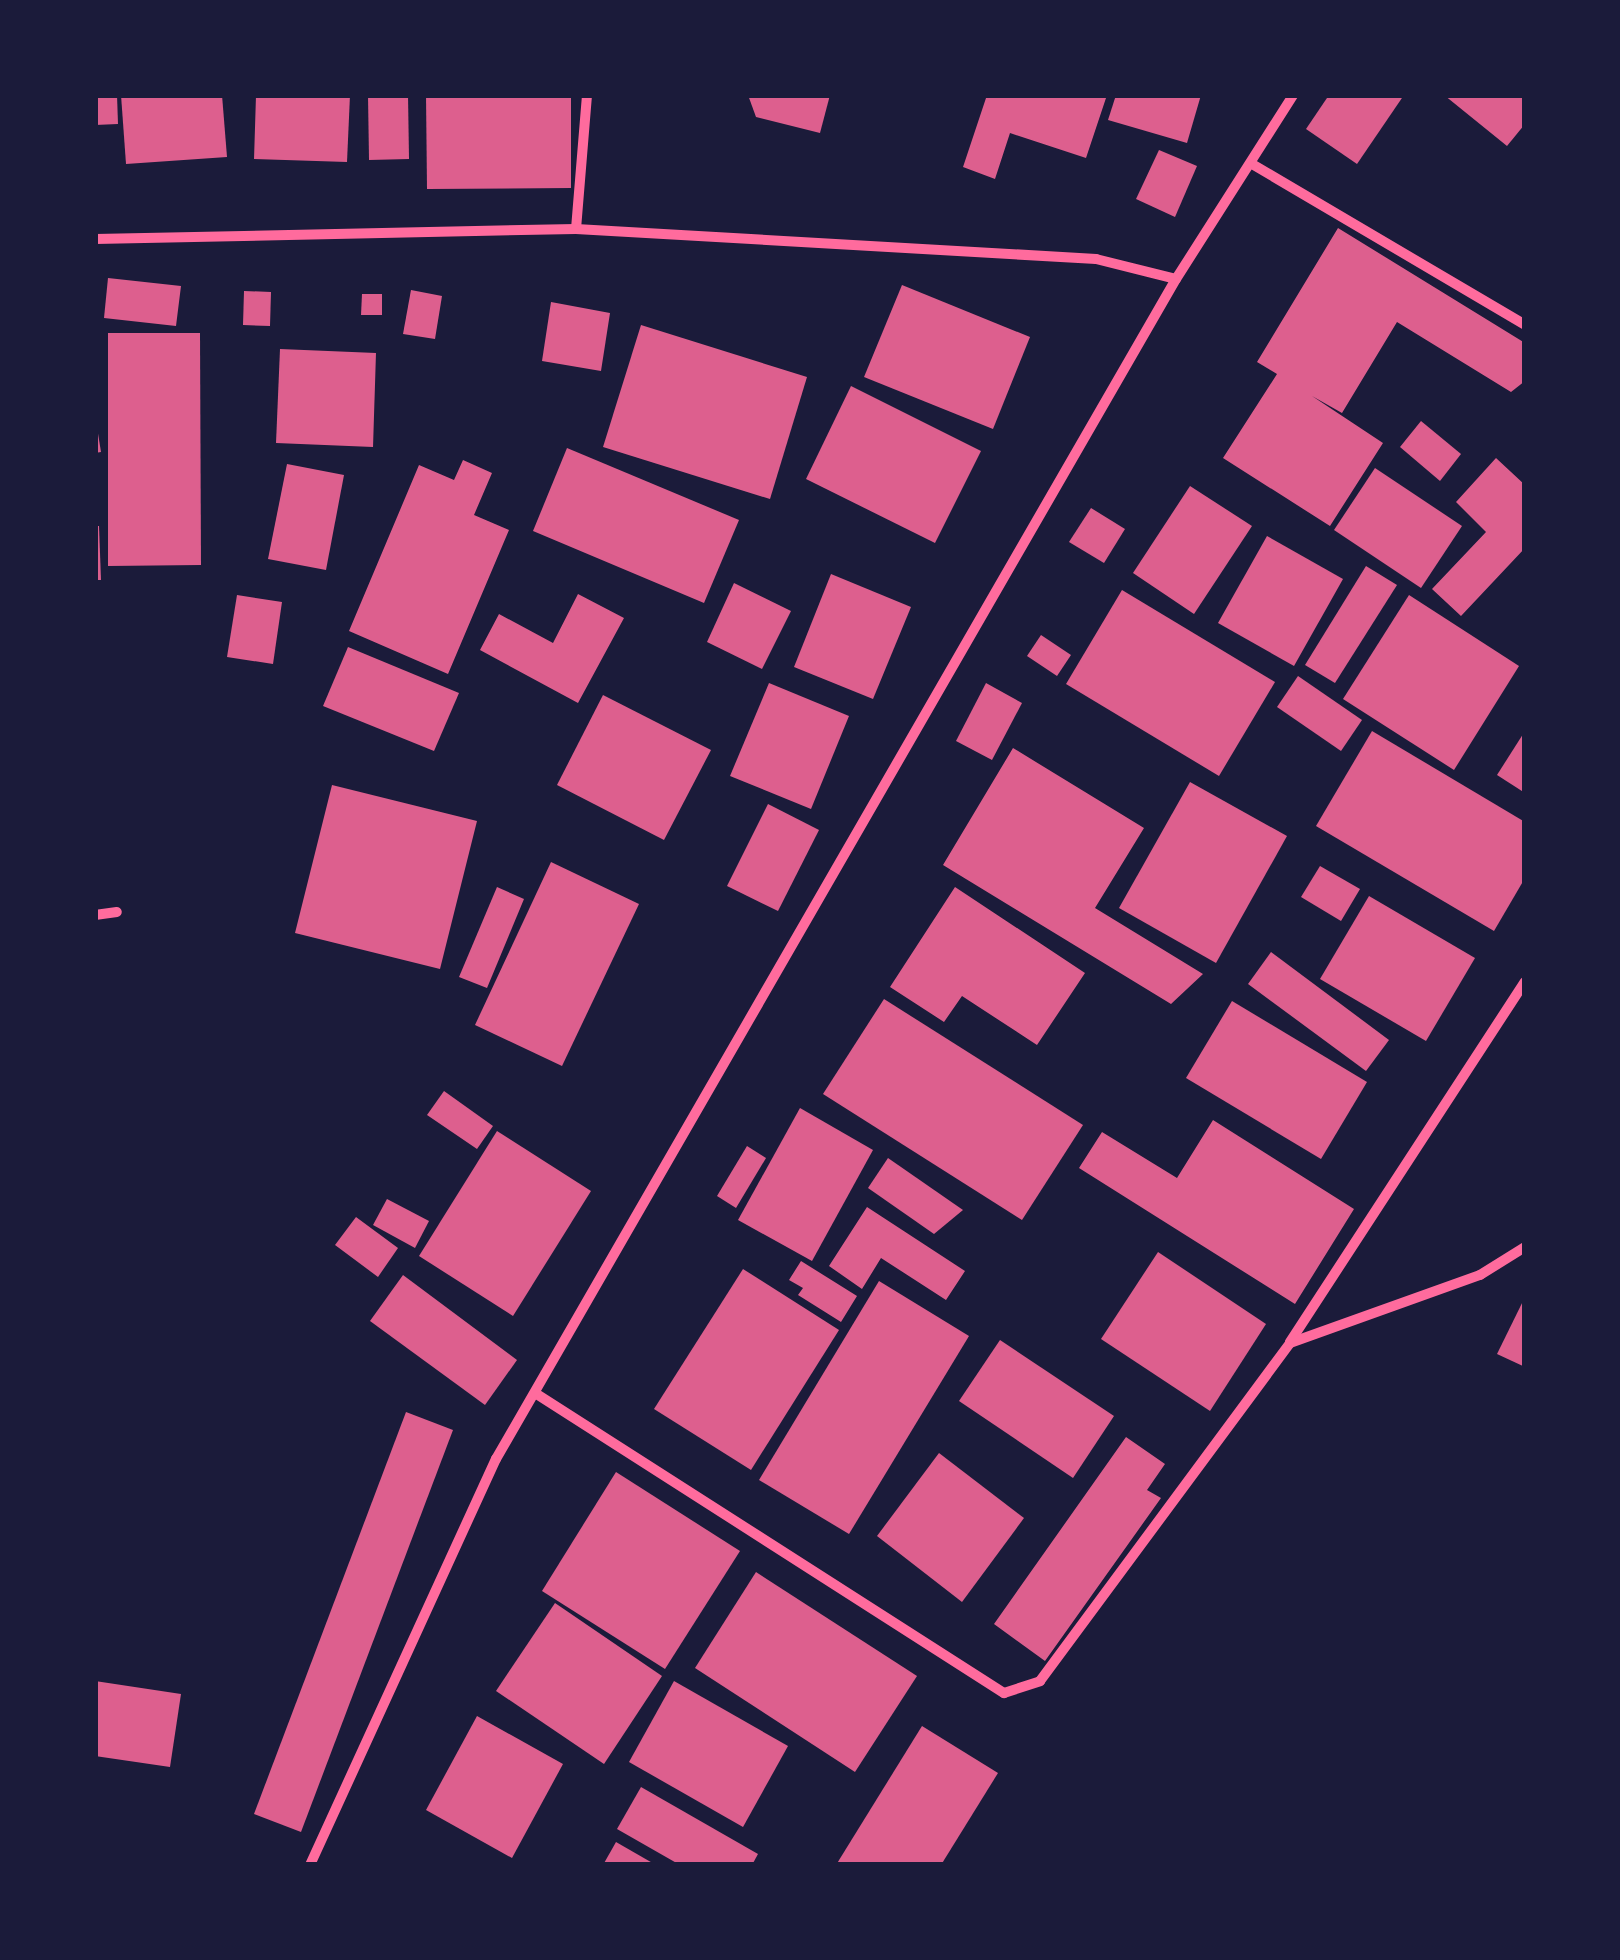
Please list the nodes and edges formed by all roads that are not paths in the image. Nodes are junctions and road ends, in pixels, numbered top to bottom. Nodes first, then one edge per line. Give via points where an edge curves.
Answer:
1 (587, 95) edge
2 (1293, 95) edge
3 (1252, 164) junction
4 (576, 229) junction
5 (95, 239) edge
6 (1176, 279) junction
7 (1525, 325) edge
8 (117, 912) dead end
9 (95, 915) edge
10 (1525, 982) edge
11 (1525, 1246) edge
12 (1290, 1343) junction
13 (535, 1393) junction
14 (310, 1865) edge

1 - 4 street
2 - 3 street
3 - 6 street
3 - 7 street
4 - 5 street
4 - 6 street via 1096,259
6 - 13 street
8 - 9 street
10 - 12 street
11 - 12 street via 1480,1275
12 - 13 street via 1040,1681 1004,1692
13 - 14 street via 496,1460

